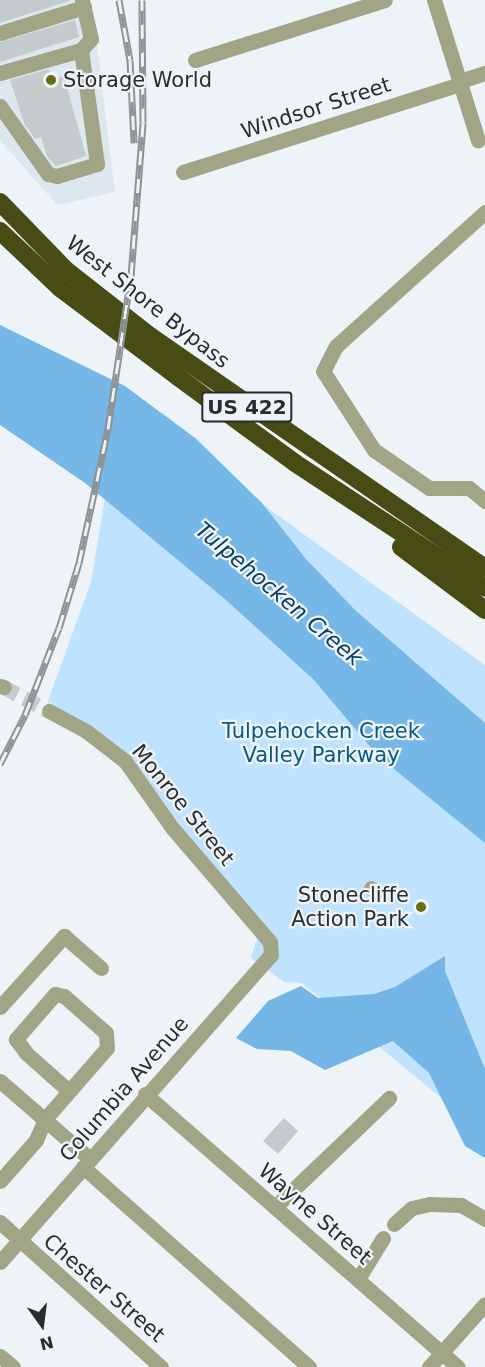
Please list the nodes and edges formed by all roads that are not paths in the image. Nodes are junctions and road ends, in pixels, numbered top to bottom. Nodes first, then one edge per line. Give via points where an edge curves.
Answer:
1 (386, 0) edge
2 (434, 0) edge
3 (83, 4) edge
4 (0, 33) edge
5 (81, 50) junction
6 (195, 60) dead end
7 (0, 73) edge
8 (485, 73) edge
9 (461, 82) junction
10 (0, 105) edge
11 (478, 140) dead end
12 (183, 172) dead end
13 (0, 193) edge
14 (0, 202) edge
15 (485, 212) edge
16 (24, 227) junction
17 (0, 231) edge
18 (0, 240) edge
19 (53, 281) junction
20 (178, 377) junction
21 (485, 501) edge
22 (485, 568) edge
23 (485, 588) edge
24 (485, 610) edge
25 (49, 711) tunnel mouth
26 (270, 942) joint
27 (101, 968) dead end
28 (0, 1007) edge
29 (0, 1081) edge
30 (69, 1091) junction
31 (145, 1094) junction
32 (389, 1098) dead end
33 (45, 1119) junction
34 (87, 1163) junction
35 (0, 1181) edge
36 (275, 1207) junction
37 (485, 1219) edge
38 (0, 1222) edge
39 (394, 1224) dead end
40 (383, 1238) dead end
41 (19, 1241) junction
42 (0, 1262) edge
43 (358, 1279) junction
44 (485, 1304) edge
45 (441, 1353) junction
46 (0, 1356) edge
47 (13, 1367) edge
48 (161, 1367) edge
49 (309, 1367) edge
50 (429, 1367) edge
51 (458, 1367) edge

1 - 6 street
2 - 9 street
3 - 4 street
3 - 5 street via 91,39
5 - 7 street
5 - 10 street via 96,164 57,176 48,174
8 - 9 street, Windsor Street
9 - 11 street
9 - 12 street, Windsor Street
13 - 16 highway
14 - 16 highway, West Shore Bypass / US 422
15 - 21 street via 336,346 323,371 374,450 429,488 469,488
16 - 22 highway, West Shore Bypass / US 422 via 66,270 150,336
17 - 19 highway, West Shore Bypass / US 422
18 - 19 highway
19 - 20 highway, West Shore Bypass / US 422
20 - 23 highway, West Shore Bypass / US 422 via 295,463
20 - 24 highway
25 - 26 street, Monroe Street via 86,731 125,761 173,829
26 - 31 street, Columbia Avenue via 271,955
27 - 28 street via 64,936
29 - 33 street
30 - 30 street via 107,1048 106,1033 64,996 56,994 16,1039
30 - 33 street
31 - 34 street, Columbia Avenue
31 - 36 street, Wayne Street
32 - 36 street
33 - 34 street
33 - 35 street via 36,1140
34 - 41 street, Columbia Avenue
34 - 49 street
36 - 43 street, Wayne Street
37 - 39 street via 462,1205 430,1204 412,1208
38 - 41 street, Chester Street
40 - 43 street
41 - 42 street, Columbia Avenue
41 - 48 street, Chester Street
43 - 45 street, Wayne Street
44 - 45 street
45 - 50 street
45 - 51 street, Wayne Street
46 - 47 street

